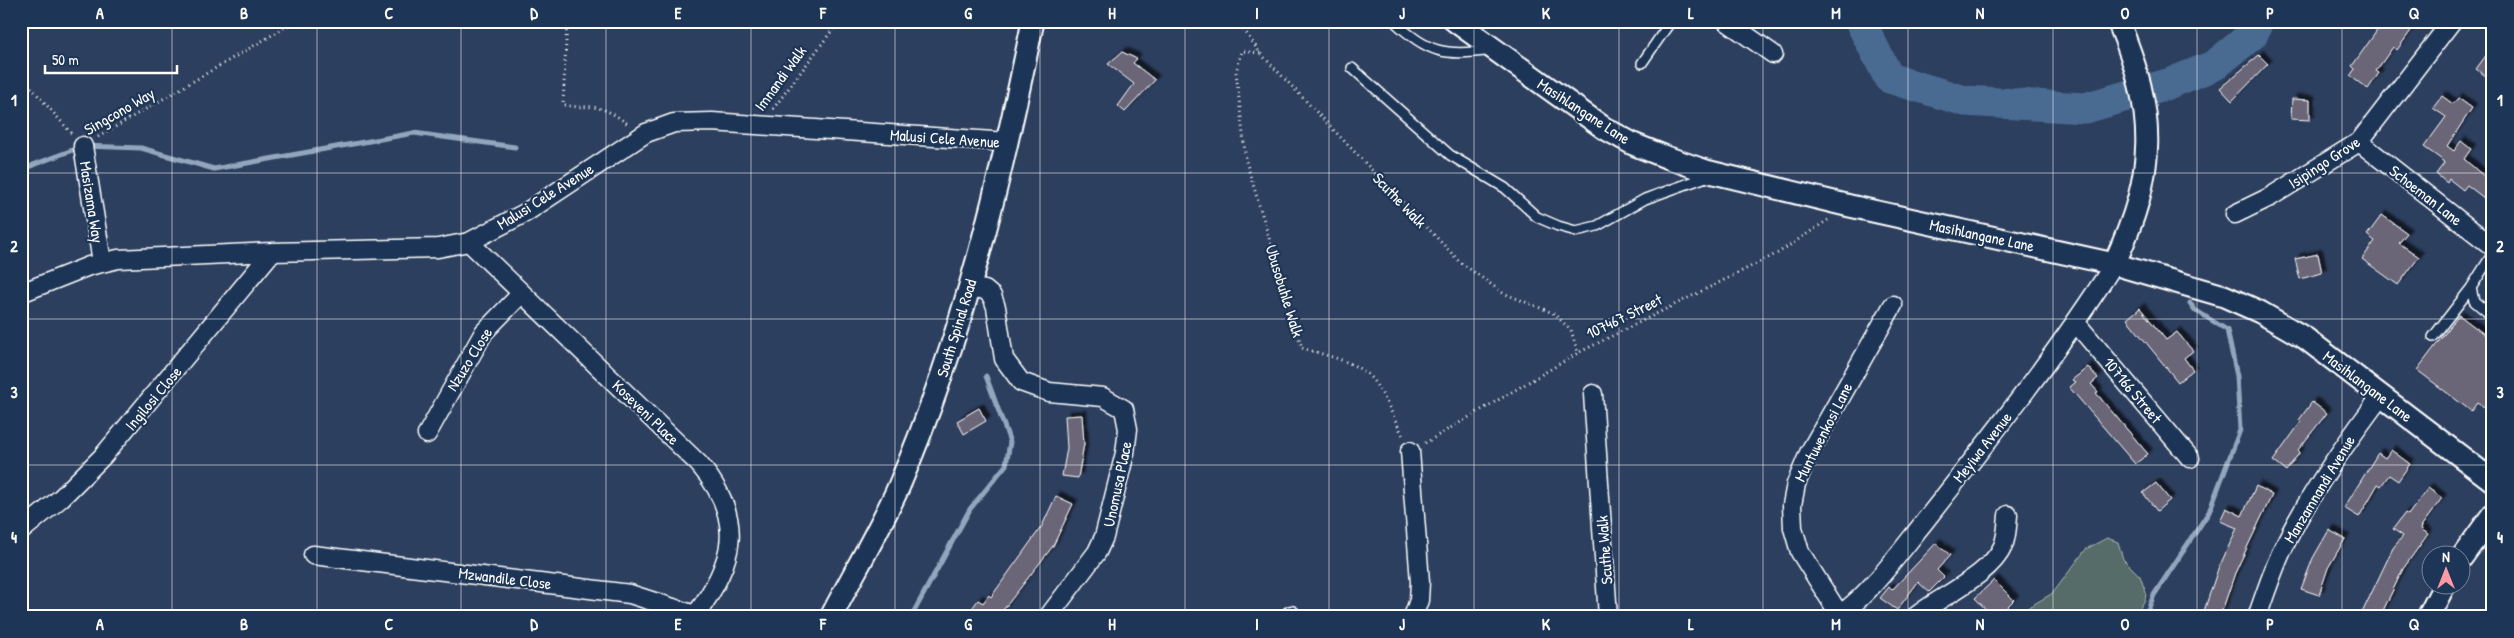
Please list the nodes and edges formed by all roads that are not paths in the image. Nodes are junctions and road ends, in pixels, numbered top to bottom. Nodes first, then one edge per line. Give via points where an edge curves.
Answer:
1 (1033, 21) edge
2 (1394, 21) edge
3 (1455, 21) edge
4 (1671, 21) edge
5 (1726, 21) edge
6 (2118, 21) edge
7 (2452, 21) edge
8 (1493, 50) junction
9 (1773, 54) dead end
10 (1642, 63) dead end
11 (1352, 68) dead end
12 (1008, 142) junction
13 (2360, 142) junction
14 (83, 146) road end
15 (1716, 173) junction
16 (2235, 214) dead end
17 (468, 242) junction
18 (2493, 248) edge
19 (272, 252) junction
20 (2493, 253) edge
21 (102, 262) junction
22 (2114, 264) junction
23 (969, 287) junction
24 (2470, 288) junction
25 (21, 293) edge
26 (522, 293) junction
27 (1893, 305) dead end
28 (2493, 317) edge
29 (2076, 323) junction
30 (2433, 337) dead end
31 (1592, 394) dead end
32 (2381, 396) junction
33 (427, 434) dead end
34 (1410, 452) road end
35 (2190, 458) dead end
36 (2493, 481) edge
37 (2493, 514) edge
38 (2008, 515) dead end
39 (21, 532) edge
40 (2469, 546) edge
41 (313, 555) dead end
42 (2439, 596) edge
43 (694, 616) edge
44 (1838, 616) edge
45 (830, 617) edge
46 (1048, 617) edge
47 (1413, 617) edge
48 (1608, 617) edge
49 (1915, 617) edge
50 (2257, 617) edge
51 (2428, 617) edge

1 - 12 street, South Spinal Road
2 - 8 lane via 1413,40 1427,48 1463,54
3 - 8 street, Masihlangane Lane
4 - 10 lane
5 - 9 street
6 - 22 street via 2140,81 2147,140 2138,206
7 - 13 street, Isipingo Grove
8 - 15 street, Masihlangane Lane via 1604,128 1641,147
11 - 15 lane via 1450,155 1506,188 1537,217 1558,226 1576,231 1597,226 1645,199
12 - 17 street, Malusi Cele Avenue via 712,122 674,123 642,135 525,213
12 - 23 street, South Spinal Road
13 - 16 street, Isipingo Grove via 2270,197
13 - 18 street, Schoeman Lane
14 - 21 street, Masizama Way
15 - 22 street, Masihlangane Lane
17 - 19 street, Malusi Cele Avenue via 438,248
17 - 26 street, Koseveni Place
19 - 21 street, Malusi Cele Avenue
19 - 39 street, Ingilosi Close via 103,456
20 - 24 lane
21 - 25 street, Malusi Cele Avenue
22 - 29 street, Meyiwa Avenue
22 - 32 street, Masihlangane Lane via 2195,286 2260,312 2305,338
23 - 45 street, South Spinal Road via 945,368 898,487
23 - 46 street, Unomusa Place via 985,290 992,296 1004,359 1021,382 1049,392 1103,398 1124,410 1127,419 1125,453 1104,537 1093,558
24 - 28 lane via 2474,301
24 - 30 lane
26 - 33 street, Nzuzo Close via 484,332
26 - 43 street, Koseveni Place via 716,484 726,504 729,523 726,564
27 - 44 street, Muntuwenkosi Lane via 1809,453 1796,484 1792,504 1793,528 1800,552
29 - 35 street, 107166 Street
29 - 44 street, Meyiwa Avenue via 1896,557
31 - 48 street, Scuthe Walk
32 - 36 street, Masihlangane Lane
32 - 50 street, Manzamnandi Avenue via 2309,500 2285,544
34 - 47 street via 1420,582 1419,600
37 - 40 street
38 - 49 street via 2006,536 1995,558 1984,570
41 - 43 street, Mzwandile Close via 630,594
42 - 51 street

